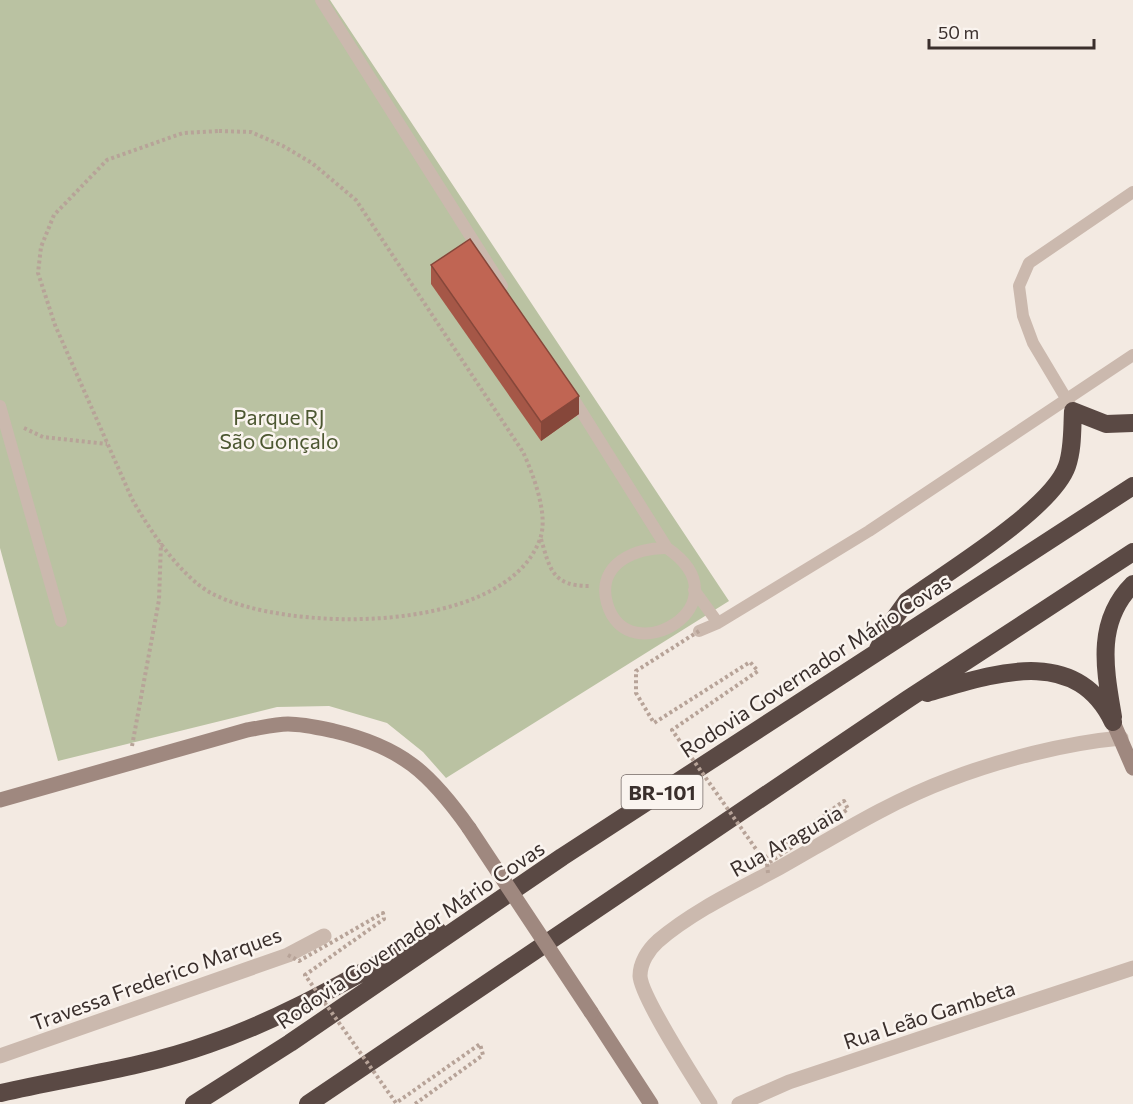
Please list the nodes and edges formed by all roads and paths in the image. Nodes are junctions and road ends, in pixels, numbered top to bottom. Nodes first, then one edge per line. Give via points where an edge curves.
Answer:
1 (321, 0) edge
2 (1133, 192) edge
3 (509, 297) edge
4 (1133, 355) edge
5 (566, 387) edge
6 (1070, 405) junction
7 (1, 409) edge
8 (1133, 423) edge
9 (108, 444) junction
10 (1133, 486) edge
11 (540, 538) junction
12 (161, 542) junction
13 (667, 548) junction
14 (1133, 552) edge
15 (1133, 584) edge
16 (606, 586) junction
17 (694, 590) junction
18 (61, 621) dead end
19 (718, 622) junction
20 (699, 631) joint
21 (878, 650) junction
22 (908, 699) junction
23 (1117, 730) junction
24 (128, 764) junction
25 (1133, 768) edge
26 (0, 800) edge
27 (768, 873) junction
28 (466, 925) junction
29 (324, 936) dead end
30 (288, 955) junction
31 (1133, 968) edge
32 (0, 1056) edge
33 (0, 1093) edge
34 (9, 1104) edge
35 (194, 1104) edge
36 (308, 1104) edge
37 (415, 1104) edge
38 (651, 1104) edge
39 (710, 1104) edge
40 (739, 1104) edge

1 - 3 lane
2 - 6 lane via 1029,263 1019,286 1023,316 1033,344
4 - 6 lane
5 - 13 lane
6 - 8 highway via 1106,424
6 - 19 lane
6 - 21 highway via 1071,449 1060,481 1038,507 907,601
7 - 9 path via 43,437
7 - 18 lane
9 - 11 path via 55,324 38,273 41,248 54,215 107,160 183,133 251,132 312,164 356,200 523,452 536,482
9 - 12 path via 132,499
10 - 21 highway, Rodovia Governador Mário Covas / BR-101
11 - 12 path via 527,562 478,598 452,607 366,620 271,611 227,599 210,592
11 - 16 path via 552,573 562,581 579,586
12 - 24 path via 159,600
13 - 16 lane via 647,547 632,553 610,573
13 - 17 lane via 686,566
14 - 22 highway, BR-101
15 - 23 highway via 1120,597 1107,628 1105,664
16 - 17 lane via 610,613 619,626 639,633 669,628 687,615 694,604
17 - 19 lane
19 - 20 lane
20 - 27 path, bridge via 636,671 636,693 654,723 750,662 758,671 672,730 763,858 844,801 848,809 767,864
21 - 28 highway, Rodovia Governador Mário Covas / BR-101 via 562,857
22 - 23 highway via 1012,670 1041,670 1088,690
22 - 36 highway, BR-101
23 - 25 main road
23 - 27 street, Rua Araguaia via 1101,740 950,779 903,798
24 - 26 main road
24 - 38 main road, bridge via 247,730 289,724 359,737 414,765 443,791 469,828
27 - 39 street, Rua Araguaia via 696,914 644,956 640,977 650,1002
28 - 33 highway via 439,930 289,1012 208,1045 96,1075
28 - 35 highway, Rodovia Governador Mário Covas / BR-101
29 - 30 street, Travessa Frederico Marques
30 - 32 street, Travessa Frederico Marques
30 - 37 path, bridge via 299,961 383,913 384,919 305,975 396,1103 480,1044 483,1055
31 - 40 street, Rua Leão Gambeta via 789,1082
33 - 34 main road

